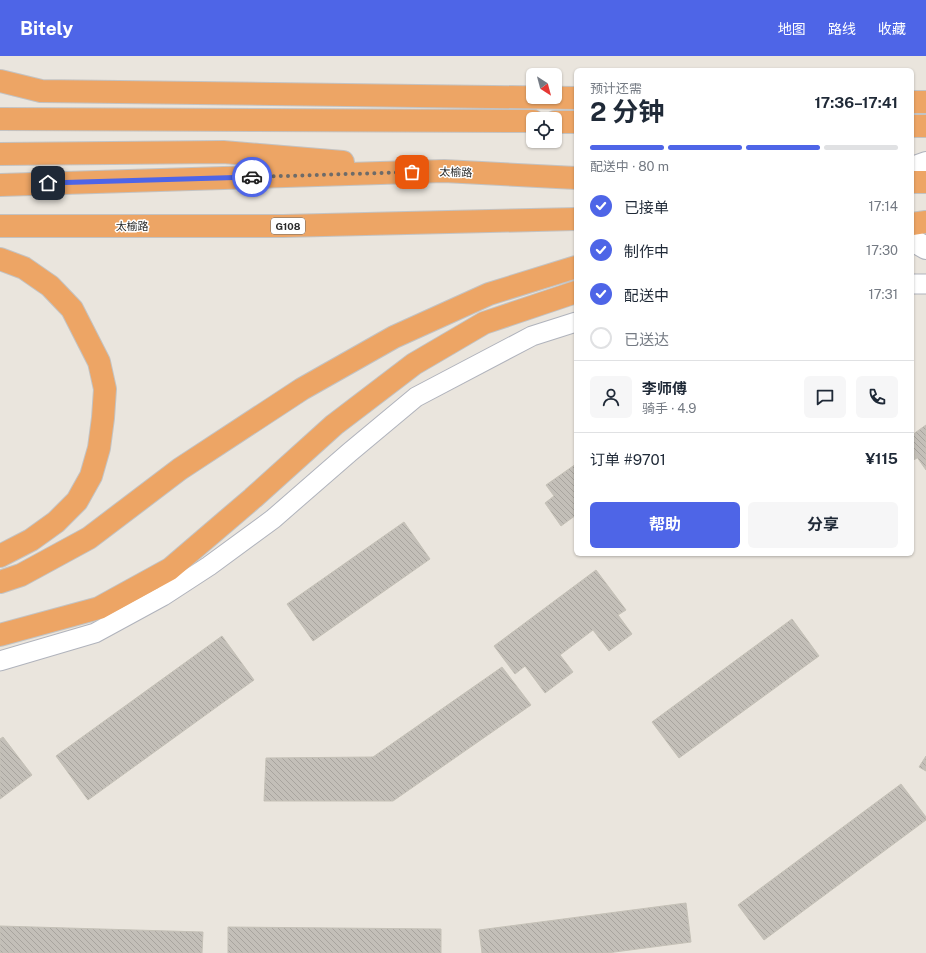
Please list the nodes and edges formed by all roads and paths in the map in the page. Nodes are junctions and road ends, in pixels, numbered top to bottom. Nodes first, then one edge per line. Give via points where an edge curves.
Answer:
1 (0, 81) edge
2 (574, 98) edge
3 (914, 102) edge
4 (926, 102) edge
5 (0, 119) edge
6 (526, 122) edge
7 (562, 122) edge
8 (574, 122) edge
9 (914, 126) edge
10 (926, 126) edge
11 (0, 150) edge
12 (0, 154) edge
13 (27, 154) junction
14 (926, 163) edge
15 (914, 167) edge
16 (444, 171) junction
17 (574, 178) edge
18 (914, 182) edge
19 (926, 182) edge
20 (0, 185) edge
21 (914, 217) edge
22 (926, 217) edge
23 (574, 220) edge
24 (926, 222) edge
25 (914, 224) edge
26 (0, 226) edge
27 (914, 241) edge
28 (926, 248) edge
29 (0, 260) edge
30 (574, 268) edge
31 (914, 284) edge
32 (926, 284) edge
33 (574, 293) edge
34 (574, 323) edge
35 (0, 556) edge
36 (0, 582) edge
37 (0, 635) edge
38 (0, 661) edge

1 - 2 highway via 41,91
3 - 4 highway
5 - 6 highway
7 - 8 highway
9 - 10 highway
11 - 13 highway
12 - 13 highway
13 - 16 highway via 223,152
14 - 15 main road
16 - 17 highway, 太榆路
16 - 20 highway, 太榆路
18 - 19 highway
21 - 22 highway
23 - 26 highway, 太榆路 / G108 via 283,226
24 - 25 highway
27 - 28 main road
29 - 35 highway via 24,268 50,286 72,309 99,362 105,389 103,418 91,476 76,501 50,527
30 - 36 highway via 489,294 394,337 302,389 180,469 88,538 21,575
31 - 32 street
33 - 37 highway via 484,323 414,364 334,426 170,569 99,608
34 - 38 street via 532,336 416,397 273,519 164,596 95,634

